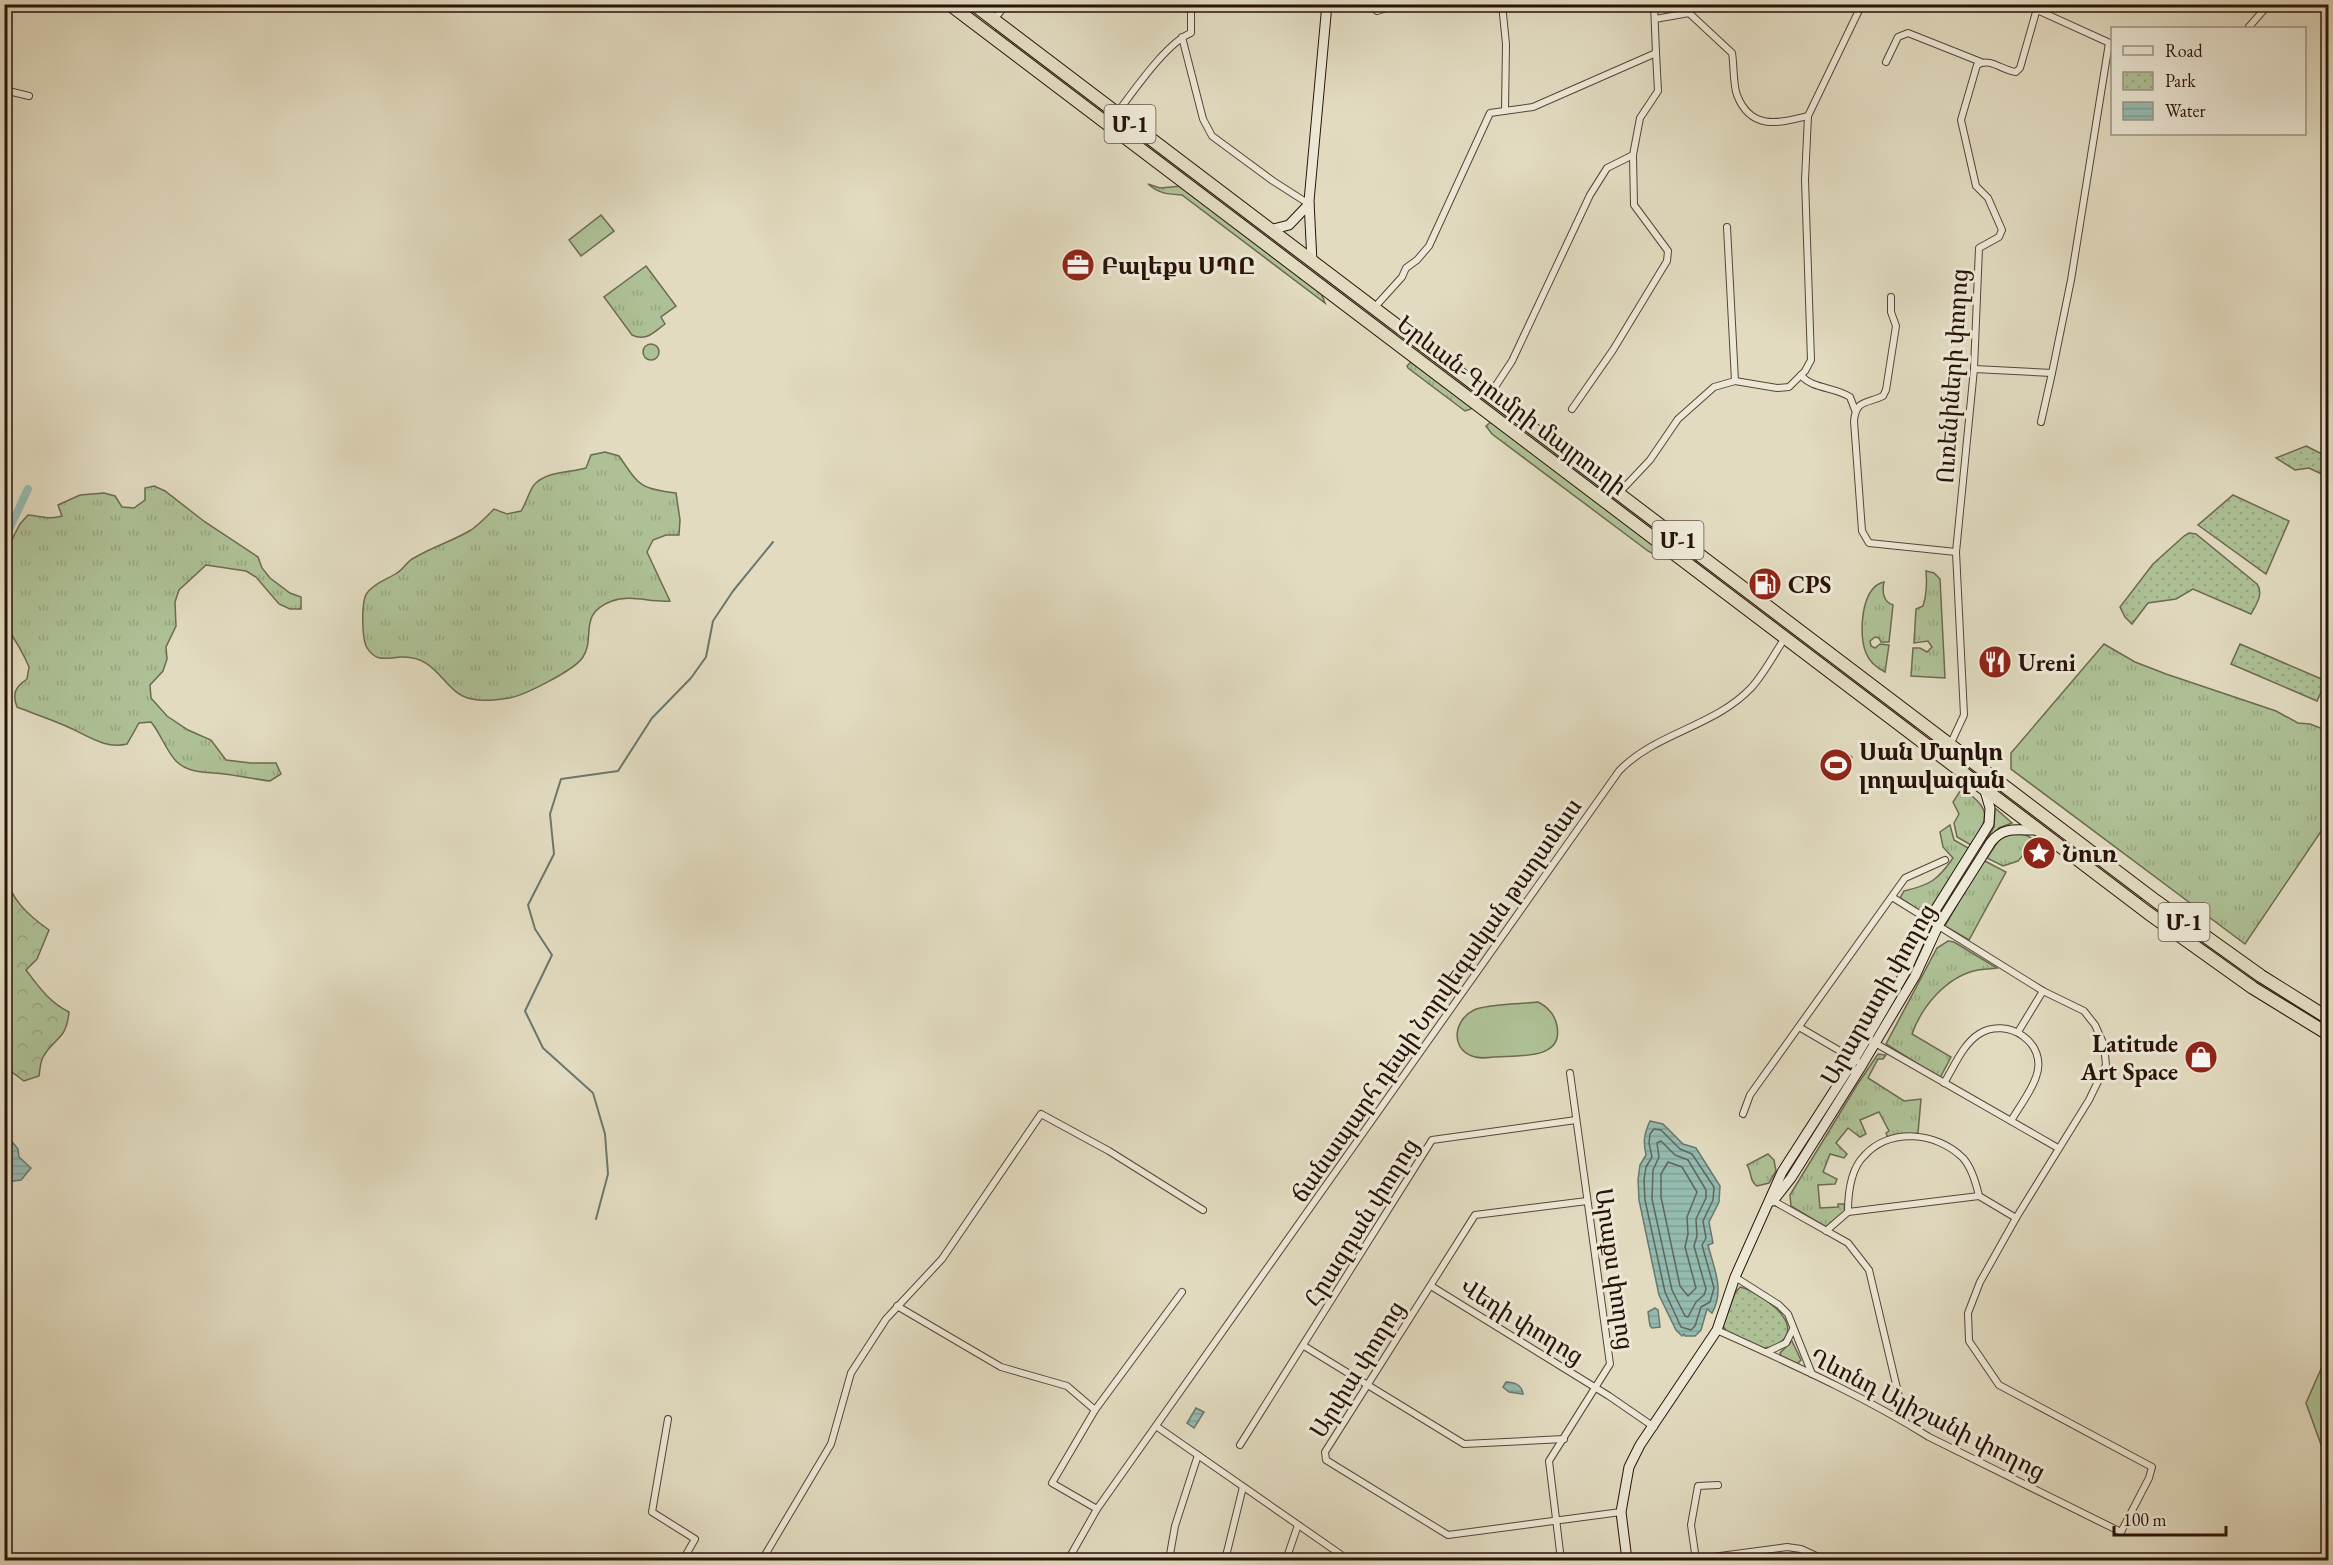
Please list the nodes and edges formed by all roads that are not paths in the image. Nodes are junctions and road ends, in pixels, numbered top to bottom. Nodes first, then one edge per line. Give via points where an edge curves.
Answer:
1 (949, 4) edge
2 (973, 4) edge
3 (1006, 4) edge
4 (1191, 4) edge
5 (1327, 4) edge
6 (1369, 4) edge
7 (1502, 4) edge
8 (1653, 4) edge
9 (1862, 4) edge
10 (2024, 4) edge
11 (2269, 4) edge
12 (1394, 6) dead end
13 (2036, 12) junction
14 (992, 19) junction
15 (1655, 19) junction
16 (2249, 27) edge
17 (982, 29) junction
18 (1182, 37) junction
19 (2110, 44) edge
20 (1656, 53) junction
21 (1886, 62) dead end
22 (1981, 62) junction
23 (4, 90) edge
24 (29, 96) dead end
25 (1505, 110) junction
26 (1116, 114) junction
27 (1808, 116) junction
28 (1633, 155) junction
29 (1309, 204) junction
30 (1727, 227) dead end
31 (1270, 230) junction
32 (1312, 262) junction
33 (1891, 297) dead end
34 (1374, 309) junction
35 (1974, 369) junction
36 (2052, 373) junction
37 (1801, 375) junction
38 (1735, 381) junction
39 (1488, 396) junction
40 (1572, 409) dead end
41 (1855, 410) junction
42 (2041, 422) dead end
43 (1618, 495) junction
44 (1692, 551) junction
45 (1956, 552) junction
46 (1684, 562) junction
47 (1785, 638) junction
48 (1929, 729) junction
49 (1920, 740) junction
50 (1950, 745) junction
51 (1985, 790) junction
52 (2038, 830) junction
53 (1945, 860) dead end
54 (1892, 897) junction
55 (2156, 901) junction
56 (2148, 913) junction
57 (1929, 920) junction
58 (1938, 926) junction
59 (2043, 991) junction
60 (2328, 1018) edge
61 (1799, 1027) junction
62 (2018, 1032) junction
63 (2328, 1034) edge
64 (1875, 1043) junction
65 (1858, 1062) junction
66 (1570, 1073) dead end
67 (1944, 1083) junction
68 (1743, 1113) dead end
69 (1576, 1120) junction
70 (2011, 1121) junction
71 (2058, 1148) junction
72 (1978, 1196) junction
73 (1587, 1201) junction
74 (1770, 1202) junction
75 (1203, 1210) dead end
76 (1848, 1212) junction
77 (2016, 1218) junction
78 (1827, 1231) junction
79 (1735, 1277) junction
80 (1431, 1286) junction
81 (1182, 1292) dead end
82 (897, 1306) junction
83 (1793, 1328) junction
84 (1717, 1330) junction
85 (1304, 1347) junction
86 (1766, 1353) junction
87 (1812, 1374) junction
88 (1367, 1386) junction
89 (1596, 1389) junction
90 (1095, 1410) junction
91 (668, 1419) dead end
92 (1905, 1422) junction
93 (1156, 1426) junction
94 (1654, 1427) junction
95 (1564, 1439) junction
96 (1240, 1445) dead end
97 (1198, 1455) junction
98 (1718, 1485) dead end
99 (1243, 1487) junction
100 (1097, 1509) junction
101 (1621, 1512) junction
102 (1556, 1522) junction
103 (1298, 1525) junction
104 (683, 1560) edge
105 (762, 1560) edge
106 (1068, 1560) edge
107 (1169, 1560) edge
108 (1225, 1560) edge
109 (1287, 1560) edge
110 (1344, 1560) edge
111 (1561, 1560) edge
112 (1627, 1560) edge
113 (1694, 1560) edge
114 (1825, 1560) edge

1 - 17 highway, Երևան-Գյումրի մայրուղի / Մ-1
2 - 14 highway, Երևան-Գյումրի մայրուղի / Մ-1
3 - 14 street
4 - 18 street via 1191,33
5 - 29 street
6 - 12 street via 1377,11
7 - 25 street
8 - 15 street
9 - 27 street
10 - 13 street
11 - 16 street
13 - 19 street
13 - 22 street via 2016,72
14 - 17 highway
14 - 26 highway, Երևան-Գյումրի մայրուղի / Մ-1
15 - 20 street
15 - 27 street via 1689,13 1732,53 1736,94 1746,111 1762,122 1776,124
17 - 46 highway, Երևան-Գյումրի մայրուղի / Մ-1
18 - 26 street
18 - 29 street via 1203,119 1212,136
19 - 36 street
20 - 25 street via 1533,107
20 - 28 street via 1658,91 1640,118
21 - 22 street via 1898,37 1908,33
22 - 35 street, Ուռենիների փողոց via 1961,120 1976,186 1988,198 2002,230 2000,237 1979,248
23 - 24 street
25 - 34 street via 1490,113 1429,246
26 - 31 highway, Երևան-Գյումրի մայրուղի / Մ-1
27 - 37 street via 1805,180 1811,360
28 - 39 street via 1607,168 1590,195 1512,361
28 - 40 street via 1634,205 1668,251 1667,261
29 - 31 street via 1289,225
29 - 32 street
30 - 38 street
31 - 32 highway, Երևան-Գյումրի մայրուղի / Մ-1
32 - 34 highway, Երևան-Գյումրի մայրուղի / Մ-1
33 - 41 street via 1896,326 1886,390 1883,396
34 - 39 highway, Երևան-Գյումրի մայրուղի / Մ-1
35 - 36 street
35 - 45 street, Ուռենիների փողոց
36 - 42 street
37 - 38 street via 1789,387
37 - 41 street via 1810,383 1850,396
38 - 43 street via 1713,387 1678,419 1650,460
39 - 43 highway, Երևան-Գյումրի մայրուղի / Մ-1
41 - 45 street via 1862,531 1869,543
43 - 44 highway, Երևան-Գյումրի մայրուղի / Մ-1
44 - 46 highway
44 - 48 highway, Երևան-Գյումրի մայրուղի / Մ-1
45 - 50 street, Ուռենիների փողոց via 1964,715
46 - 47 highway, Երևան-Գյումրի մայրուղի / Մ-1
47 - 49 highway, Երևան-Գյումրի մայրուղի / Մ-1
47 - 93 street, ճանապարհ դեպի Նորվեգական թաղամաս via 1751,688 1716,714 1639,752 1618,771
48 - 49 highway
48 - 50 highway, Երևան-Գյումրի մայրուղի / Մ-1
49 - 51 highway, Երևան-Գյումրի մայրուղի / Մ-1
50 - 55 highway, Երևան-Գյումրի մայրուղի / Մ-1
51 - 52 highway, Երևան-Գյումրի մայրուղի / Մ-1
51 - 57 street, Արարատի փողոց via 1989,824
52 - 56 highway, Երևան-Գյումրի մայրուղի / Մ-1
52 - 58 street, Արարատի փողոց via 2008,829 1996,836
53 - 54 street via 1905,878
54 - 57 street
54 - 61 street
55 - 56 highway
55 - 60 highway, Մ-1 via 2260,976
56 - 63 highway, Մ-1 via 2253,988
57 - 58 street
57 - 65 street, Արարատի փողոց
58 - 59 street
58 - 64 street, Արարատի փողոց via 1915,976
59 - 62 street
59 - 71 street via 2084,1011 2104,1045 2106,1065
61 - 65 street
61 - 68 street via 1750,1095
62 - 67 street via 1993,1027 1980,1032 1970,1040
62 - 70 street via 2035,1051 2037,1076
64 - 65 street, Արարատի փողոց
64 - 67 street
65 - 74 street, Արարատի փողոց via 1791,1178
66 - 69 street, Արաքս փողոց
67 - 70 street
69 - 73 street, Արաքս փողոց
69 - 85 street, Հրազդան փողոց via 1432,1140
70 - 71 street
71 - 77 street
72 - 76 street
72 - 76 street via 1964,1159 1946,1144 1926,1136 1902,1136 1882,1143 1864,1156 1853,1174
72 - 77 street
73 - 80 street, Արփա փողոց via 1475,1215
73 - 89 street, Արաքս փողոց via 1610,1364
74 - 78 street
74 - 79 street, Արարատի փողոց
75 - 82 street via 1041,1114 942,1259
76 - 78 street
77 - 92 street, Ղևոնդ Ալիշանի փողոց via 1980,1282 1968,1313 1969,1341 2000,1385 2152,1467 2121,1532
78 - 92 street via 1848,1243 1869,1270
79 - 83 street via 1779,1305 1792,1320
79 - 84 street, Արարատի փողոց
80 - 88 street, Արփա փողոց
80 - 89 street, Վեդի փողոց
81 - 90 street
82 - 90 street via 1001,1367 1067,1386
82 - 105 street via 851,1373 831,1444
83 - 86 street via 1786,1343
83 - 87 street
84 - 86 street, Ղևոնդ Ալիշանի փողոց
84 - 94 street, Արարատի փողոց
85 - 88 street
85 - 96 street, Հրազդան փողոց
86 - 87 street, Ղևոնդ Ալիշանի փողոց
87 - 92 street, Ղևոնդ Ալիշանի փողոց
88 - 95 street via 1464,1444
88 - 102 street, Արփա փողոց via 1325,1452 1326,1460 1448,1535
89 - 94 street, Վեդի փողոց
89 - 95 street, Արաքս փողոց
90 - 100 street via 1052,1483
91 - 104 street via 652,1512 695,1539
93 - 97 street
93 - 100 street, ճանապարհ դեպի Նորվեգական թաղամաս
94 - 101 street, Արարատի փողոց via 1629,1467
95 - 102 street, Արաքս փողոց via 1549,1461
97 - 99 street
97 - 107 street via 1175,1526
98 - 113 street via 1698,1486 1691,1525
99 - 103 street
99 - 108 street
100 - 106 street, ճանապարհ դեպի Նորվեգական թաղամաս
101 - 102 street, Արփա փողոց
101 - 112 street, Արարատի փողոց
102 - 111 street, Արաքս փողոց
103 - 109 street
103 - 110 street
113 - 114 street via 1787,1547

